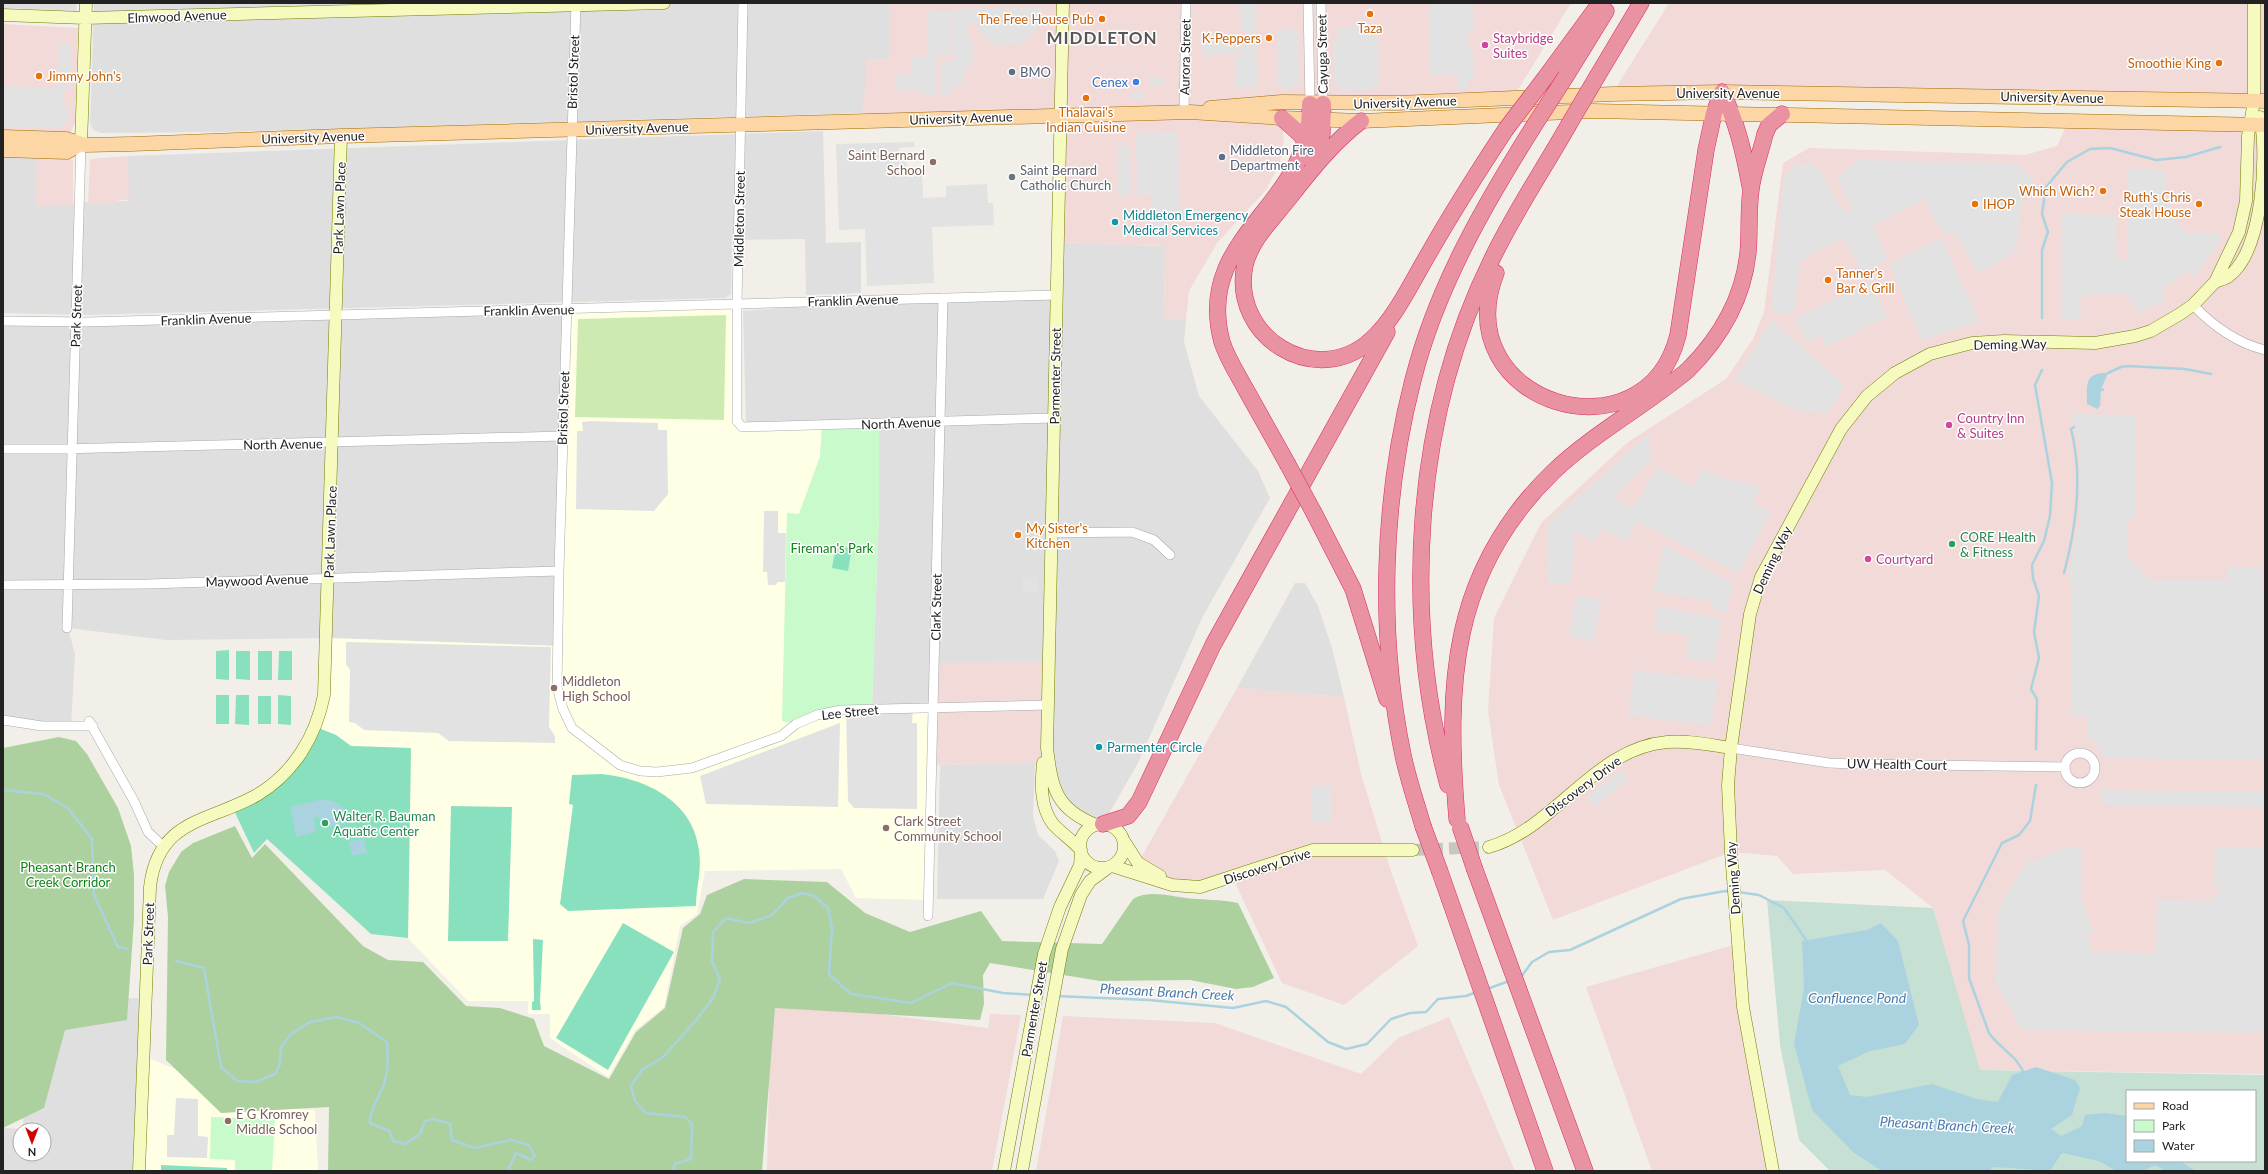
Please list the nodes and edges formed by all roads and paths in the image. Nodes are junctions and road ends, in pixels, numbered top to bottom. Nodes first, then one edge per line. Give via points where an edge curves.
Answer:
1 (86, 3) edge
2 (664, 3) edge
3 (743, 3) edge
4 (1063, 3) edge
5 (1186, 3) edge
6 (1308, 3) edge
7 (1321, 3) edge
8 (1600, 3) edge
9 (1611, 3) edge
10 (1641, 3) edge
11 (2254, 3) edge
12 (576, 4) edge
13 (3, 15) edge
14 (85, 18) junction
15 (1722, 92) junction
16 (2260, 101) edge
17 (1188, 112) junction
18 (1317, 112) junction
19 (1714, 113) junction
20 (1733, 114) junction
21 (1782, 114) junction
22 (1060, 115) junction
23 (1282, 118) junction
24 (1361, 121) junction
25 (740, 125) junction
26 (2259, 125) edge
27 (571, 130) junction
28 (340, 136) junction
29 (3, 137) edge
30 (1306, 143) junction
31 (81, 144) junction
32 (3, 150) edge
33 (1309, 172) junction
34 (1751, 189) junction
35 (1530, 193) junction
36 (2215, 282) junction
37 (1056, 294) junction
38 (1404, 296) junction
39 (942, 298) junction
40 (737, 304) junction
41 (2193, 305) junction
42 (566, 309) junction
43 (336, 315) junction
44 (3, 320) edge
45 (75, 322) junction
46 (2265, 350) edge
47 (1054, 418) junction
48 (940, 421) junction
49 (748, 427) joint
50 (563, 436) junction
51 (332, 442) junction
52 (3, 448) edge
53 (72, 449) junction
54 (1052, 533) junction
55 (1170, 555) dead end
56 (559, 571) junction
57 (328, 578) junction
58 (3, 585) edge
59 (68, 586) junction
60 (67, 628) dead end
61 (1048, 705) junction
62 (933, 707) junction
63 (3, 720) edge
64 (1047, 748) junction
65 (1731, 748) junction
66 (1403, 756) junction
67 (2065, 767) dead end
68 (640, 771) joint
69 (1459, 822) junction
70 (1100, 825) junction
71 (1123, 840) junction
72 (164, 847) junction
73 (1489, 847) tunnel mouth
74 (1413, 850) tunnel mouth
75 (1081, 852) junction
76 (1111, 866) junction
77 (1218, 882) junction
78 (928, 916) dead end
79 (139, 1171) edge
80 (1004, 1171) edge
81 (1022, 1171) edge
82 (1545, 1171) edge
83 (1584, 1171) edge
84 (1773, 1171) edge

1 - 14 street, Park Street
2 - 12 street, Elmwood Avenue
3 - 25 street, Middleton Street
4 - 22 street, Parmenter Street
5 - 17 street, Aurora Street
6 - 18 street, Cayuga Street
7 - 18 street, Cayuga Street
8 - 38 highway, bridge via 1506,129 1466,189
9 - 66 highway, bridge via 1479,217 1431,325 1413,380 1392,487 1387,569 1393,694
10 - 35 highway, bridge
11 - 16 street, Deming Way
12 - 14 street, Elmwood Avenue
12 - 27 street, Bristol Street
13 - 14 street, Elmwood Avenue
14 - 31 street, Park Street
15 - 16 main road, University Avenue
15 - 18 main road, University Avenue via 1398,103
15 - 19 highway
15 - 20 highway
16 - 26 street, Deming Way
17 - 18 main road, University Avenue via 1232,105 1281,102
17 - 22 main road, University Avenue
17 - 23 main road, University Avenue
18 - 23 main road, University Avenue
18 - 24 main road, University Avenue
18 - 30 highway
18 - 33 highway via 1319,148
19 - 20 main road, University Avenue
19 - 24 main road, University Avenue via 1581,111
19 - 35 highway via 1675,348 1664,369 1651,383 1624,400 1580,407 1554,402 1542,397 1514,377 1500,357 1489,322 1490,289
20 - 21 main road, University Avenue
20 - 34 highway
21 - 26 main road, University Avenue
21 - 34 highway via 1769,125 1765,134
22 - 25 main road, University Avenue
22 - 37 street, Parmenter Street
23 - 30 highway
24 - 33 highway via 1344,134
25 - 27 main road, University Avenue
25 - 40 street, Middleton Street
26 - 36 street, Deming Way via 2248,136 2247,187 2239,232
26 - 36 street, Deming Way via 2265,137 2263,193 2256,231 2238,267 2229,277
27 - 28 main road, University Avenue
27 - 42 street, Bristol Street
28 - 31 main road, University Avenue
28 - 43 street, Park Lawn Place
29 - 31 main road, University Avenue via 66,139
30 - 66 highway, bridge via 1289,179 1235,248 1222,277 1217,315 1223,344 1353,589
31 - 32 main road, University Avenue via 67,152
31 - 45 street, Park Street
33 - 38 highway via 1255,240 1249,254 1244,276 1245,297 1260,330 1278,347 1298,356 1322,359 1342,357 1358,350 1371,340 1383,328
34 - 69 highway via 1745,273 1729,316 1711,345 1674,382 1554,471 1519,510 1498,539 1487,561 1465,615 1456,663 1453,695 1454,778
35 - 69 highway via 1492,258 1443,391 1423,511 1421,615 1424,654 1437,744
36 - 41 street, Deming Way
37 - 39 street, Franklin Avenue
37 - 47 street, Parmenter Street
38 - 70 highway via 1387,332 1213,645 1139,802 1125,817
39 - 40 street, Franklin Avenue
39 - 48 street, Clark Street
40 - 42 street, Franklin Avenue
40 - 49 street, Middleton Street via 737,421 742,427
41 - 46 street via 2229,336 2249,346
41 - 65 street, Deming Way via 2151,331 2108,342 1987,342 1955,346 1919,359 1867,396 1841,429 1761,577 1750,614
42 - 43 street, Franklin Avenue
42 - 50 street, Bristol Street
43 - 45 street, Franklin Avenue
43 - 51 street, Park Lawn Place
44 - 45 street, Franklin Avenue
45 - 53 street, Park Street
47 - 48 street, North Avenue
47 - 54 street, Parmenter Street
48 - 49 street, North Avenue
48 - 62 street, Clark Street
50 - 51 street, North Avenue
50 - 56 street, Bristol Street
51 - 53 street, North Avenue
51 - 57 street, Park Lawn Place
52 - 53 street, North Avenue
53 - 59 street, Park Street
54 - 55 street via 1132,532 1154,540
54 - 61 street, Parmenter Street
56 - 57 street, Maywood Avenue
56 - 68 street, Bristol Street via 557,687 563,709 572,728 620,765
57 - 59 street, Maywood Avenue
57 - 72 street, Park Lawn Place via 324,695 318,722 306,745 291,766 269,787 245,801 191,822 176,833
58 - 59 street, Maywood Avenue
59 - 60 street, Park Street
61 - 62 street, Lee Street
61 - 64 street, Parmenter Street
62 - 68 street, Lee Street via 846,710 817,715 796,724 781,736 692,768
62 - 78 street, Clark Street
63 - 72 street via 42,726 91,724 148,832
64 - 70 street, Parmenter Street via 1050,773 1058,798 1075,815
64 - 75 street, Parmenter Street via 1042,784 1045,808 1054,825
65 - 67 street, UW Health Court via 1829,763
65 - 73 street, Discovery Drive via 1668,742 1634,749 1599,771 1519,835
65 - 84 street, Deming Way via 1728,785 1743,1007
66 - 82 highway, bridge via 1423,826
69 - 83 highway, bridge
70 - 71 street via 1116,829
70 - 75 street via 1086,832 1080,843
71 - 76 street via 1124,852
71 - 77 street, Discovery Drive via 1138,863 1156,875 1180,881
72 - 79 street, Park Street via 154,867 150,887
74 - 77 street, Discovery Drive via 1313,850
75 - 76 street via 1090,864 1096,867
75 - 80 street, Parmenter Street via 1077,872 1051,929 1039,979
76 - 77 street, Discovery Drive via 1172,885 1200,886
76 - 81 street, Parmenter Street via 1090,881 1081,895 1062,949

